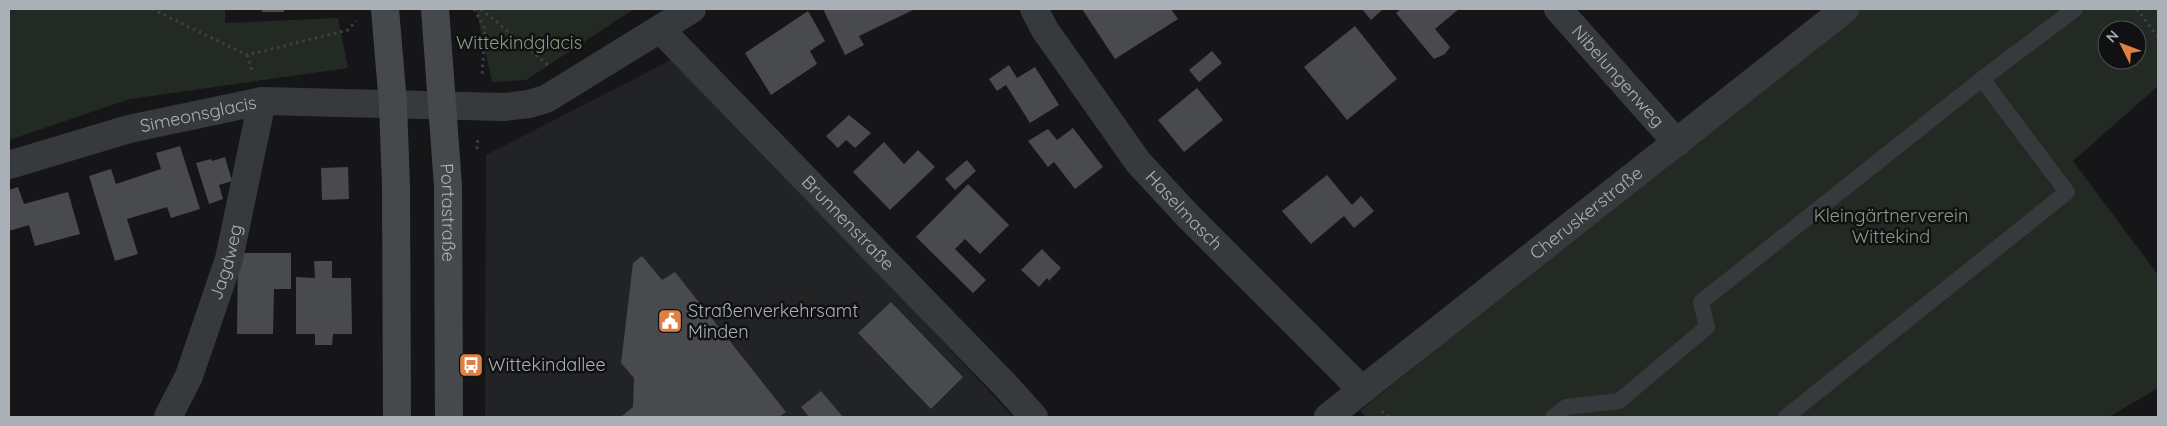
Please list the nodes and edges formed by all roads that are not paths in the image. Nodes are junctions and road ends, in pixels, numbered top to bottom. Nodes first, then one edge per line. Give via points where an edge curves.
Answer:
1 (385, 9) edge
2 (435, 9) edge
3 (692, 9) edge
4 (1034, 9) edge
5 (1558, 9) edge
6 (1846, 9) edge
7 (2075, 9) edge
8 (660, 29) junction
9 (1982, 79) junction
10 (262, 101) junction
11 (392, 104) junction
12 (442, 105) junction
13 (1677, 143) junction
14 (9, 165) edge
15 (1362, 390) junction
16 (168, 417) edge
17 (397, 417) edge
18 (449, 417) edge
19 (1034, 417) edge
20 (1328, 417) edge
21 (1554, 417) edge
22 (1786, 417) edge

1 - 11 main road
2 - 12 main road, Portastraße
3 - 8 street
4 - 15 street, Haselmasch via 1045,30 1138,162
5 - 13 street, Nibelungenweg
6 - 13 street, Cheruskerstraße
7 - 9 lane
8 - 12 street via 546,99 504,107
8 - 19 street, Brunnenstraße
9 - 21 lane via 1701,302 1706,327 1620,401 1566,407
9 - 22 lane via 2067,192
10 - 11 street, Simeonsglacis
10 - 14 street, Simeonsglacis via 129,129
10 - 16 street, Jagdweg via 229,259 189,376
11 - 12 street
11 - 17 main road via 396,186
12 - 18 main road, Portastraße via 449,211
13 - 15 street, Cheruskerstraße
15 - 20 street, Cheruskerstraße

